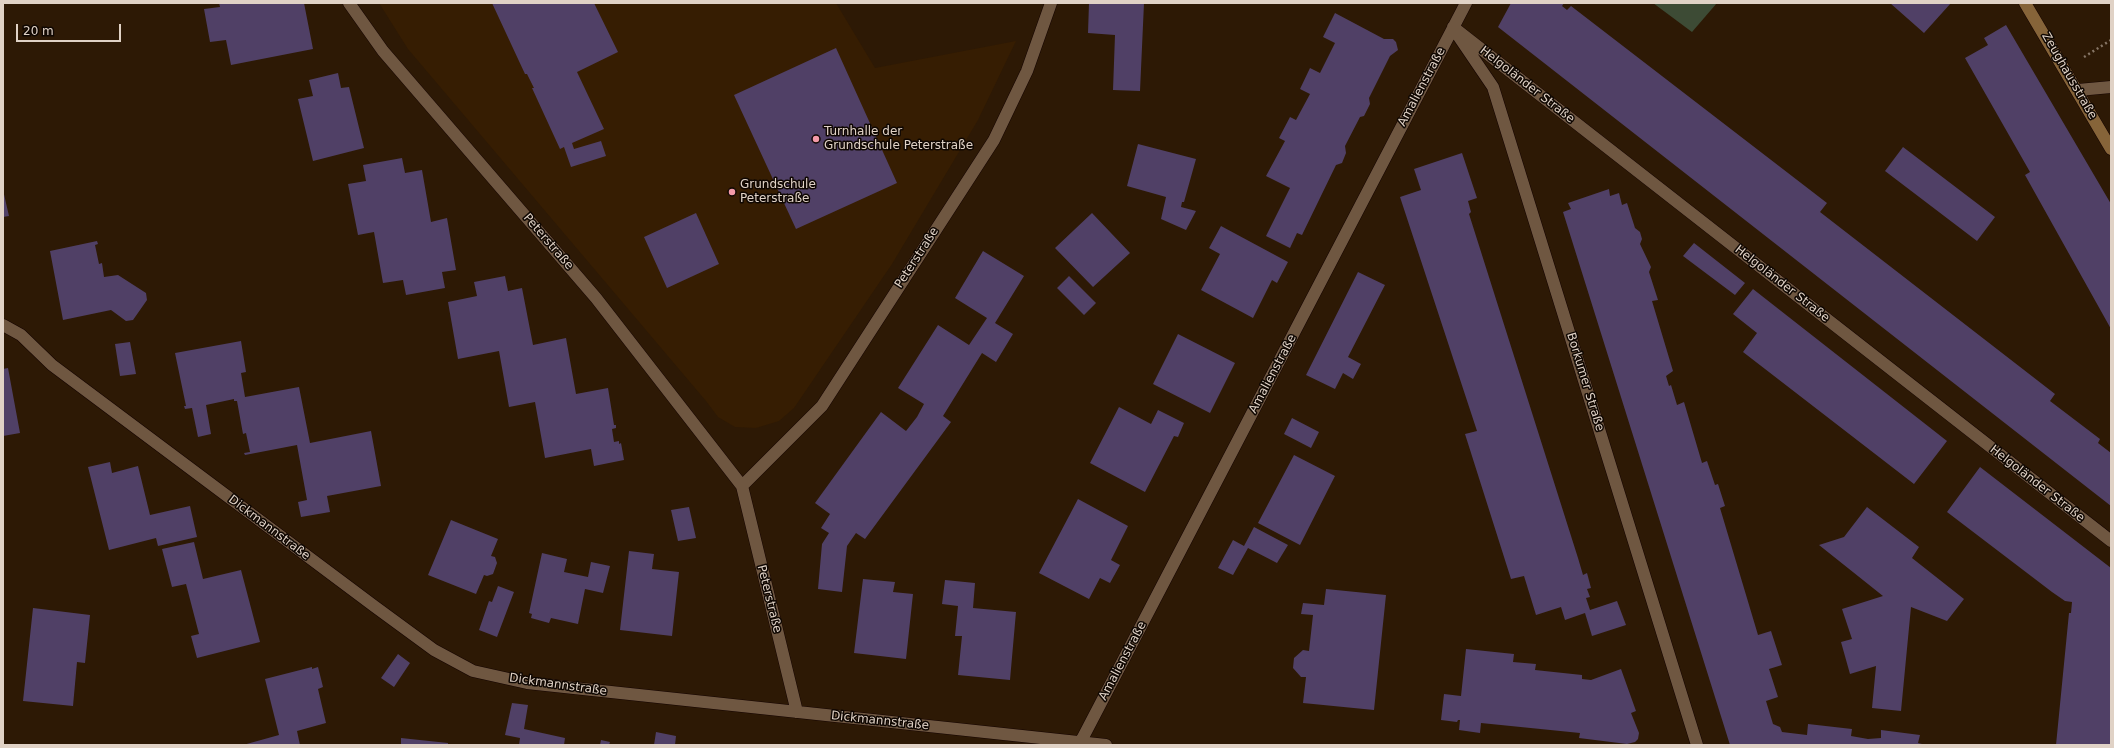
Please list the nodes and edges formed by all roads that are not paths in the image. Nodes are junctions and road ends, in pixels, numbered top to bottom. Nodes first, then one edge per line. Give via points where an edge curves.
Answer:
1 (349, 3) edge
2 (1052, 3) edge
3 (1466, 3) edge
4 (2026, 3) edge
5 (1453, 27) junction
6 (2111, 87) edge
7 (2078, 90) junction
8 (2111, 149) edge
9 (3, 325) edge
10 (742, 486) junction
11 (2111, 541) edge
12 (797, 712) junction
13 (1080, 744) edge
14 (1106, 745) edge
15 (1697, 745) edge

1 - 10 street, Peterstraße via 383,51 596,298
2 - 10 street, Peterstraße via 1026,71 994,140 822,406
3 - 5 street, Amalienstraße
4 - 7 street, Zeughausstraße
5 - 11 street, Helgoländer Straße
5 - 13 street, Amalienstraße
5 - 15 street, Borkumer Straße via 1494,87
6 - 7 street
7 - 8 street, Zeughausstraße
9 - 12 street, Dickmannstraße via 21,335 58,370 374,606 434,650 473,671 527,683
10 - 12 street, Peterstraße
12 - 13 street, Dickmannstraße
13 - 14 street, Dickmannstraße

